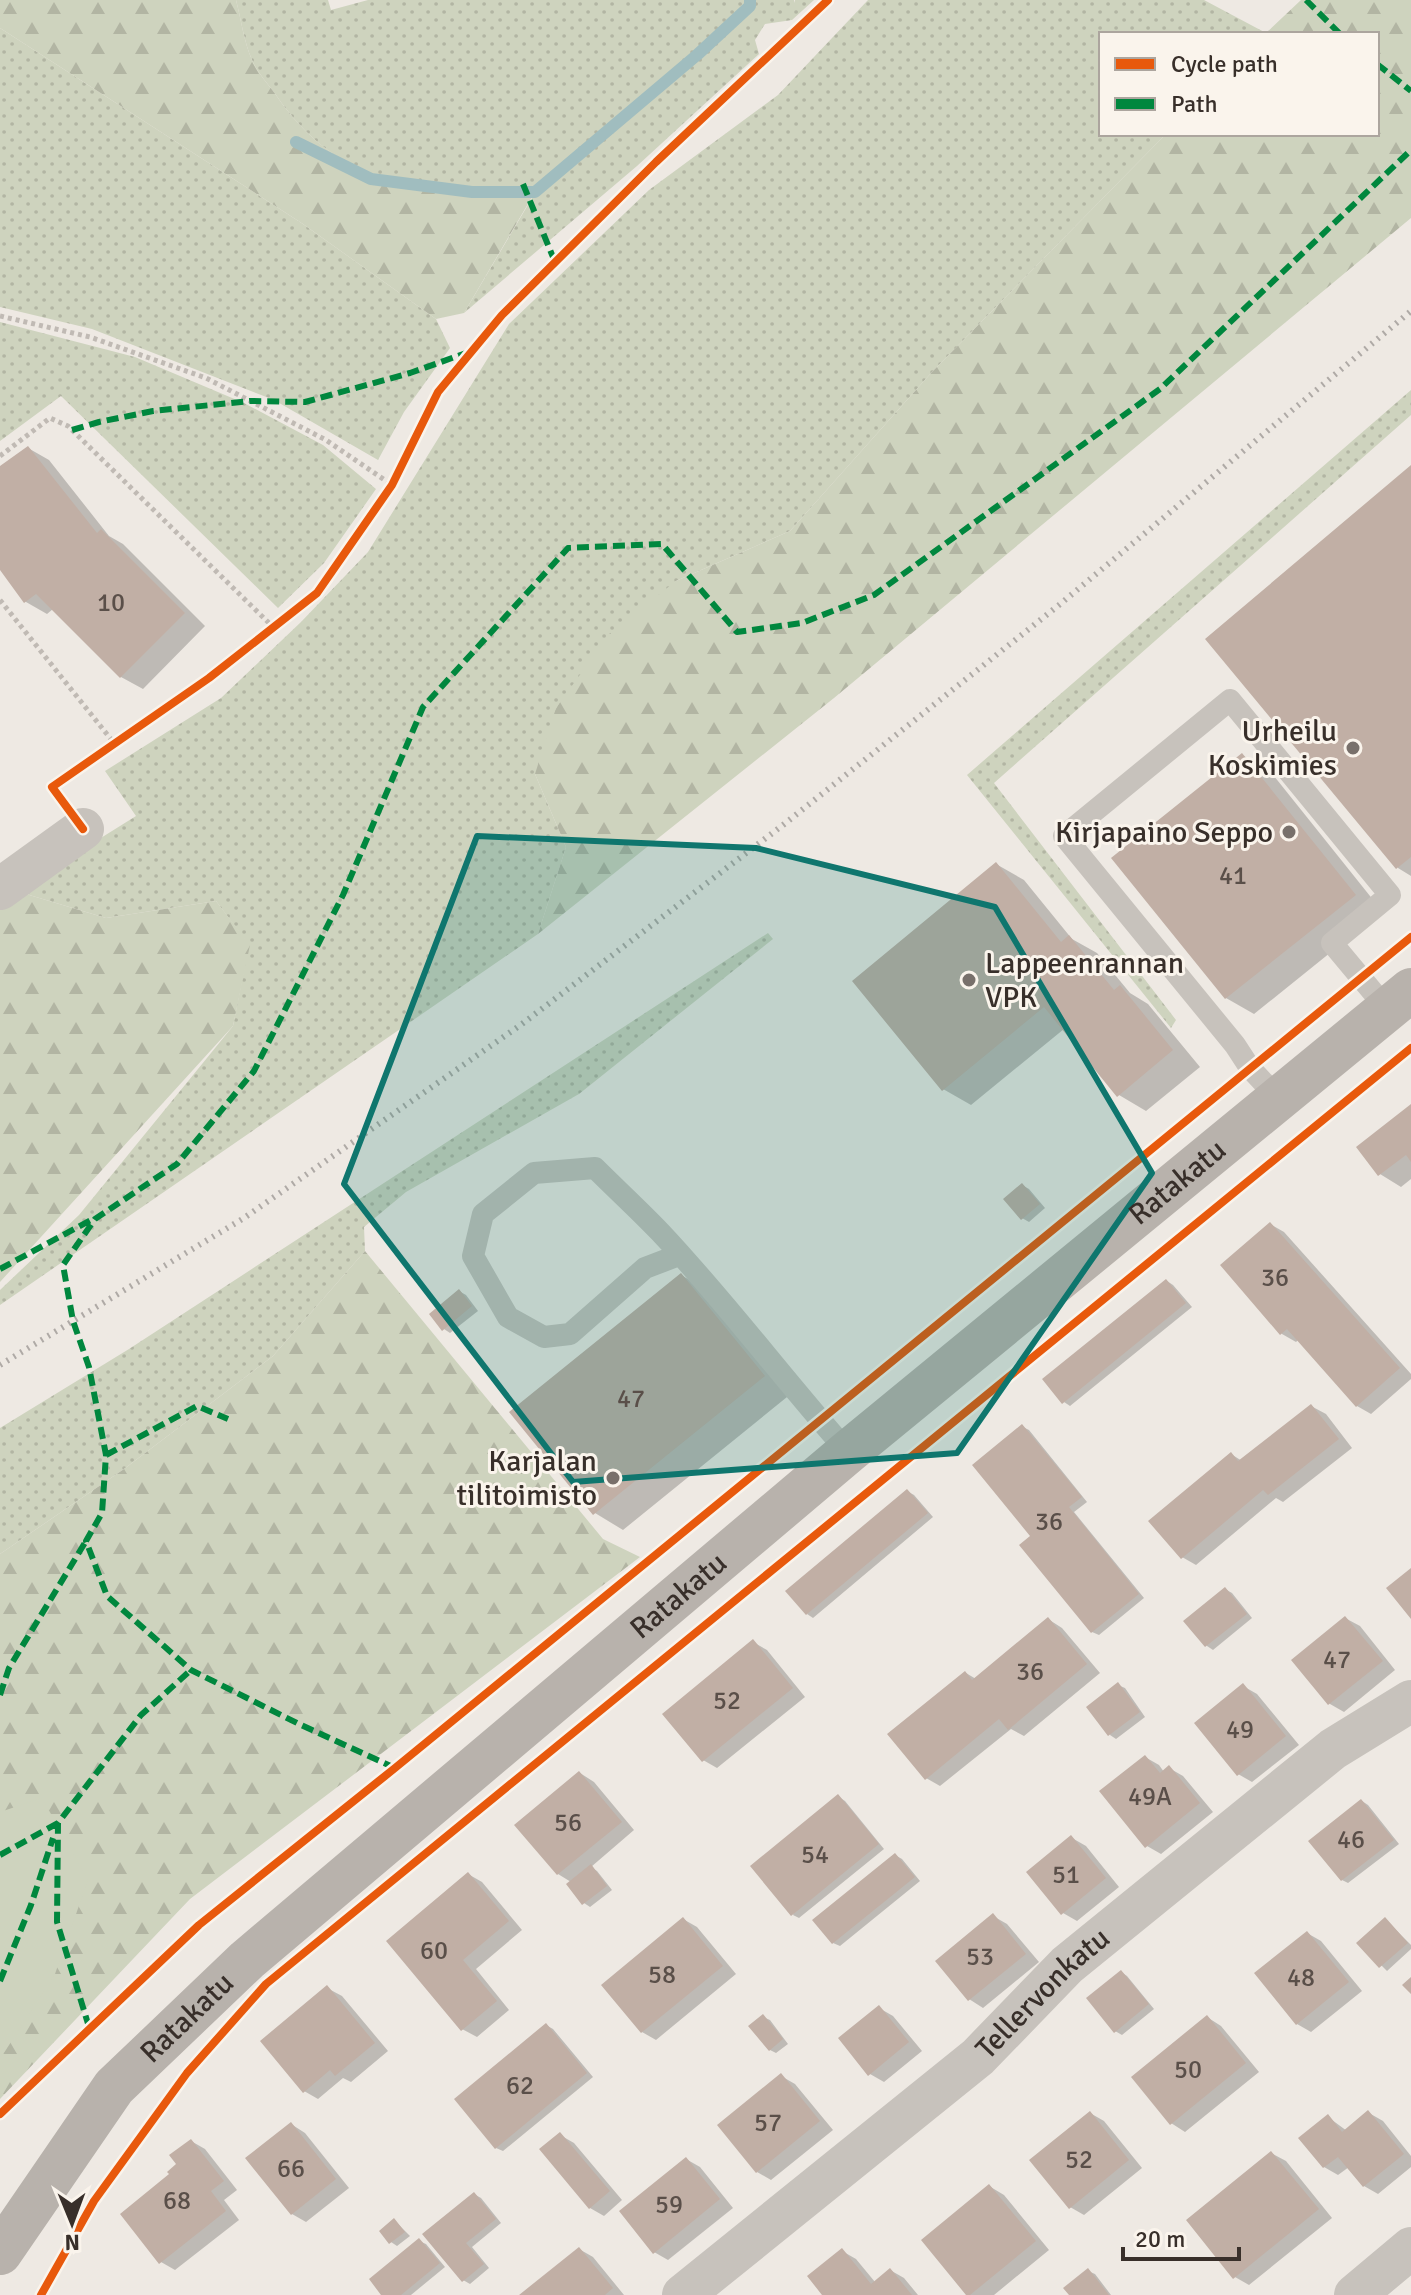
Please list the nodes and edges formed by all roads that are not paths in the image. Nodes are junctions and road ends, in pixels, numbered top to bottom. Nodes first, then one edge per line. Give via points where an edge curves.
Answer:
1 (83, 829) dead end
2 (0, 889) edge
3 (1399, 1000) edge
4 (1278, 1098) junction
5 (679, 1255) junction
6 (848, 1452) junction
7 (1411, 1701) edge
8 (1411, 2248) edge
9 (0, 2253) edge
10 (683, 2295) edge
11 (1355, 2295) edge

1 - 2 street
3 - 4 main road, Ratakatu
3 - 4 lane via 1332,943 1390,895 1230,700 1064,836
4 - 6 main road, Ratakatu
5 - 5 lane via 595,1168 534,1173 483,1214 473,1256 508,1317 544,1337 570,1334 645,1268
5 - 6 lane
6 - 9 main road, Ratakatu via 247,1960 114,2087
7 - 10 street, Tellervonkatu via 1333,1749 1067,1965 978,2057
8 - 11 street

